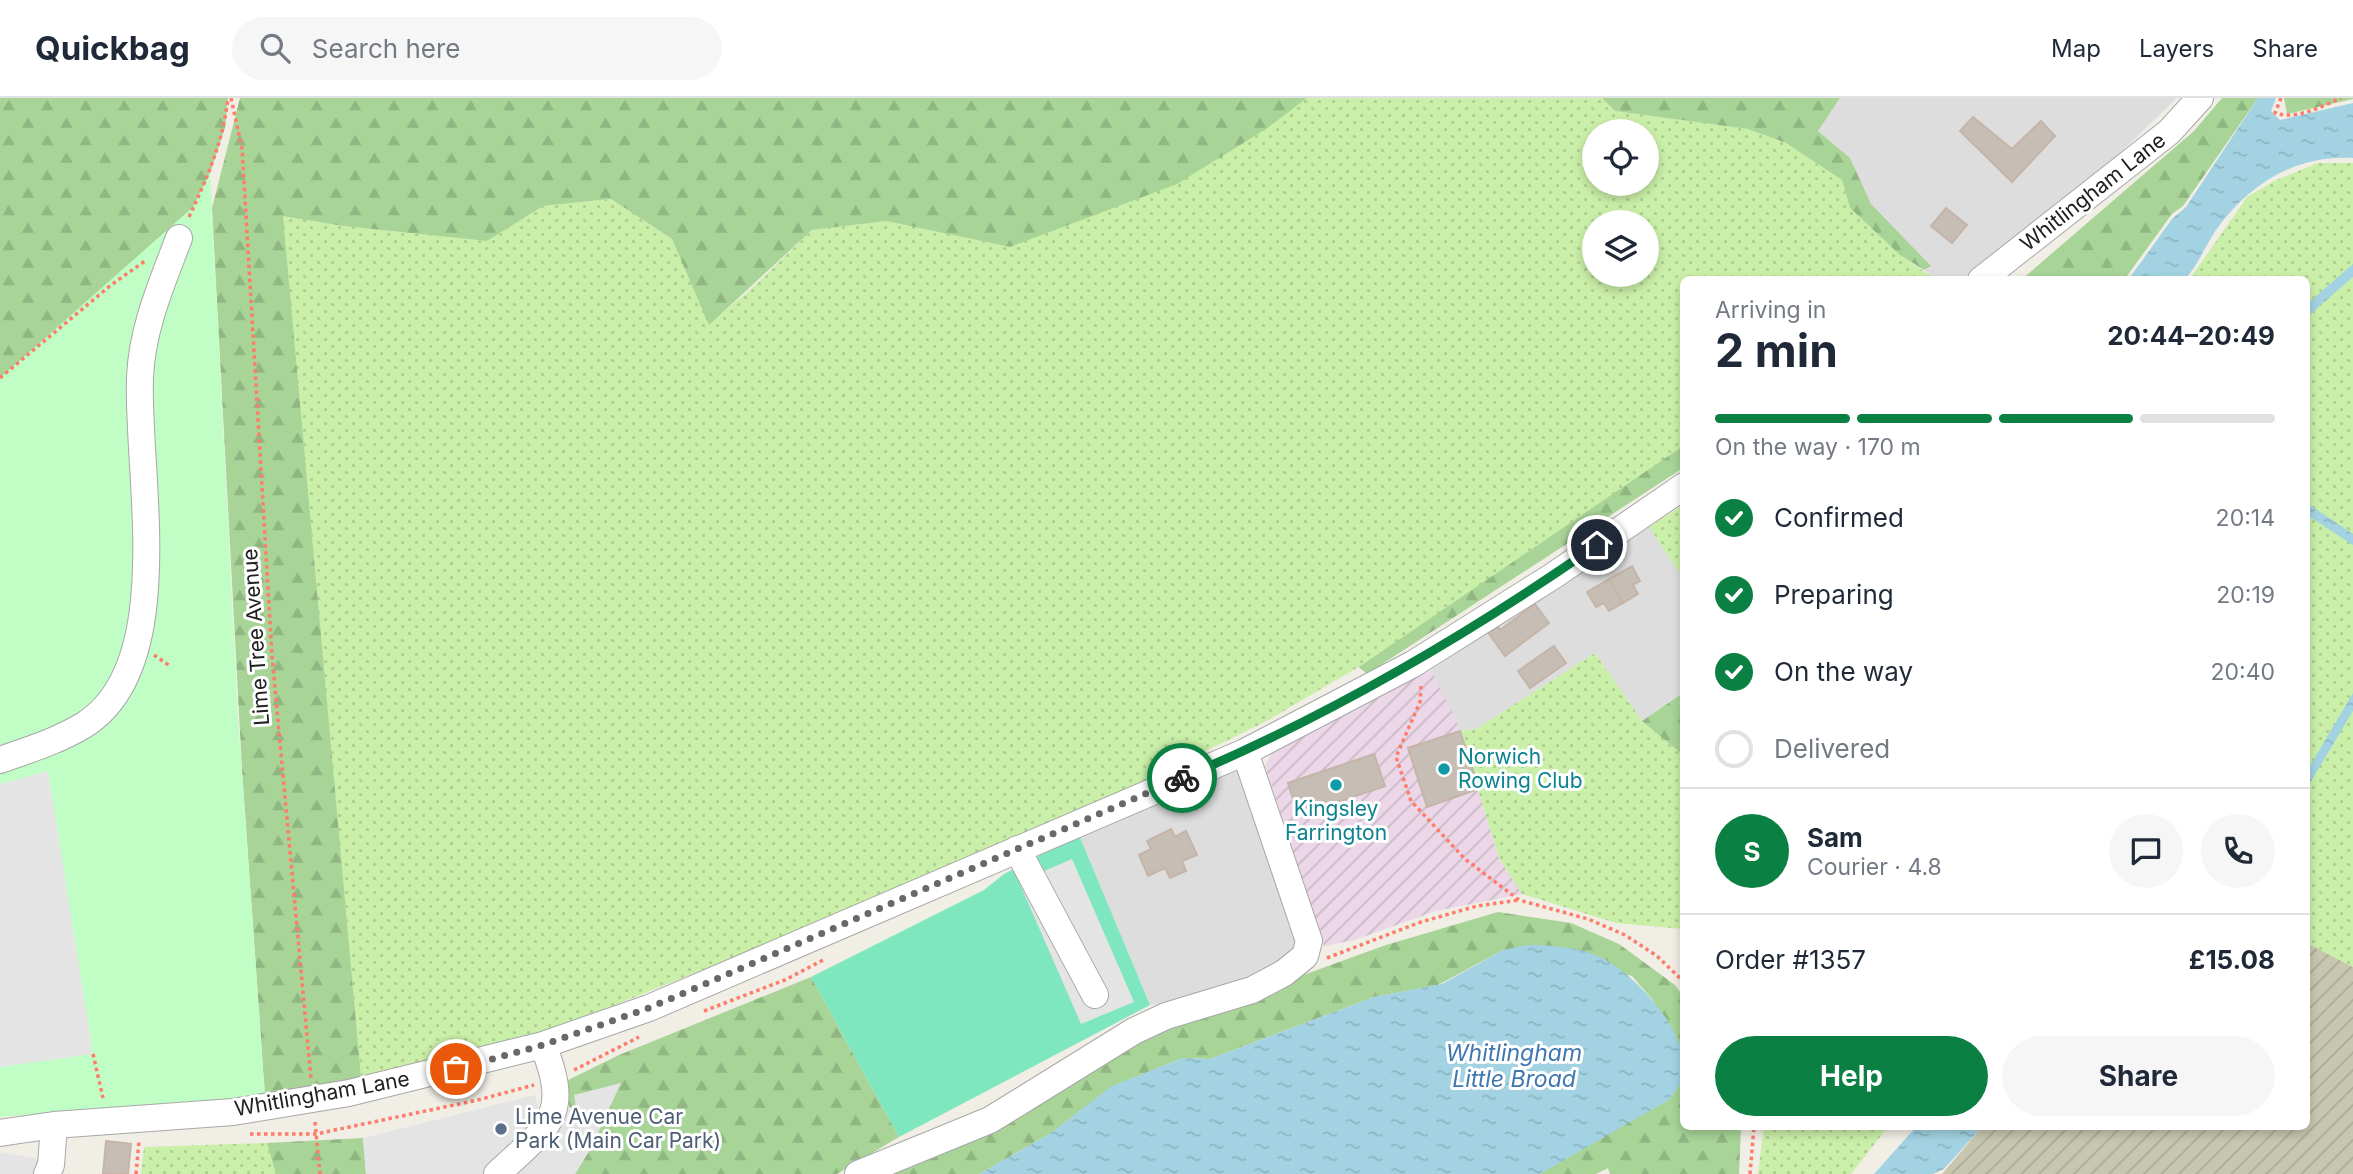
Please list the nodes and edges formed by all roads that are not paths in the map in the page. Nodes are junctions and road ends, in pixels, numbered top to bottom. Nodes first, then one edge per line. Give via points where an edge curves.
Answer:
1 (2200, 98) edge
2 (179, 238) road end
3 (1986, 276) edge
4 (1680, 489) edge
5 (1245, 752) junction
6 (0, 760) edge
7 (1017, 849) junction
8 (1095, 995) dead end
9 (543, 1045) junction
10 (54, 1125) junction
11 (0, 1133) edge
12 (52, 1171) edge
13 (497, 1174) edge
14 (858, 1174) edge

1 - 3 street, Whitlingham Lane via 2169,132
2 - 6 street via 151,313 140,375 147,573 138,644 121,687 85,724
4 - 5 street, Whitlingham Lane via 1413,664
5 - 7 street, Whitlingham Lane
5 - 14 street via 1309,940 1304,956 1252,990 1166,1016 1134,1031 990,1120
7 - 8 street
7 - 9 street, Whitlingham Lane via 649,1008
9 - 10 street, Whitlingham Lane via 313,1099 233,1111
9 - 13 street via 556,1078 553,1114
10 - 11 street, Whitlingham Lane
10 - 12 street

